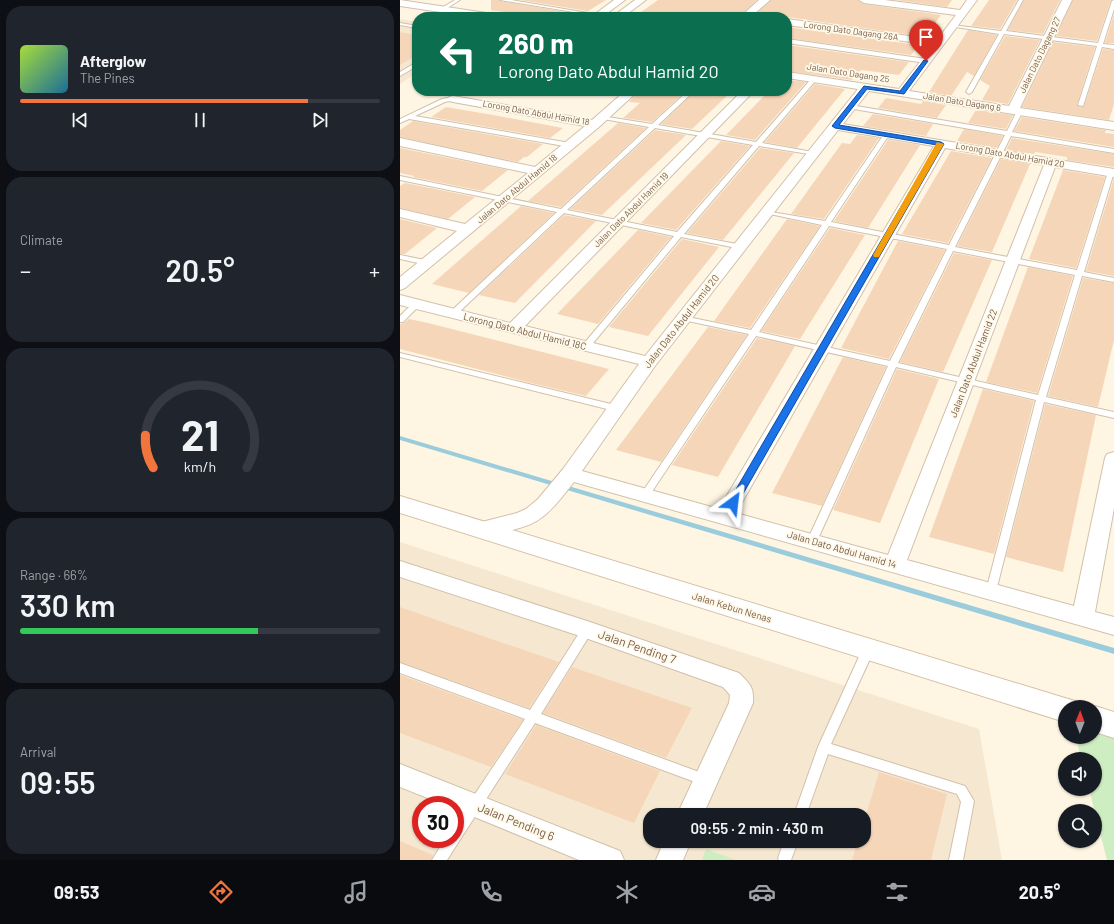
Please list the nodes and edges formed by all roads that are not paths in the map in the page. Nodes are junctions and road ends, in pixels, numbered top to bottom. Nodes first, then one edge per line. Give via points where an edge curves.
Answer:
1 (458, 0) edge
2 (502, 0) edge
3 (615, 0) edge
4 (619, 0) edge
5 (641, 0) edge
6 (765, 0) edge
7 (864, 0) edge
8 (972, 0) edge
9 (1021, 0) edge
10 (1067, 0) edge
11 (1114, 1) edge
12 (400, 3) edge
13 (442, 9) junction
14 (461, 12) edge
15 (573, 12) edge
16 (602, 12) edge
17 (624, 12) edge
18 (751, 12) edge
19 (962, 13) junction
20 (400, 15) edge
21 (412, 17) edge
22 (792, 23) edge
23 (400, 24) edge
24 (412, 26) edge
25 (952, 26) junction
26 (1002, 32) junction
27 (1048, 38) junction
28 (792, 42) edge
29 (940, 43) junction
30 (1099, 45) junction
31 (1114, 47) edge
32 (926, 61) junction
33 (412, 67) edge
34 (400, 74) edge
35 (792, 76) edge
36 (814, 79) junction
37 (894, 80) dead end
38 (910, 83) junction
39 (866, 87) junction
40 (969, 92) dead end
41 (902, 93) junction
42 (626, 96) edge
43 (687, 96) edge
44 (743, 96) edge
45 (453, 99) joint
46 (1081, 105) dead end
47 (850, 107) junction
48 (1017, 111) junction
49 (409, 117) junction
50 (400, 121) edge
51 (599, 121) junction
52 (654, 126) junction
53 (835, 126) junction
54 (1114, 126) edge
55 (1009, 134) junction
56 (704, 135) junction
57 (886, 135) junction
58 (400, 142) edge
59 (758, 144) junction
60 (941, 144) junction
61 (570, 145) junction
62 (1114, 151) edge
63 (813, 154) junction
64 (999, 154) junction
65 (1051, 162) junction
66 (538, 171) junction
67 (1112, 173) edge
68 (400, 178) edge
69 (504, 199) junction
70 (564, 211) junction
71 (767, 212) junction
72 (400, 213) edge
73 (618, 222) junction
74 (826, 224) junction
75 (468, 229) junction
76 (679, 235) junction
77 (888, 236) junction
78 (739, 247) junction
79 (952, 248) junction
80 (400, 256) edge
81 (1013, 260) junction
82 (427, 263) junction
83 (1080, 273) junction
84 (1114, 280) edge
85 (400, 286) edge
86 (400, 300) edge
87 (417, 304) junction
88 (453, 313) junction
89 (683, 318) junction
90 (400, 320) edge
91 (514, 328) junction
92 (753, 334) junction
93 (586, 346) junction
94 (823, 348) junction
95 (400, 355) edge
96 (649, 362) junction
97 (894, 364) junction
98 (966, 380) junction
99 (1041, 398) junction
100 (615, 408) junction
101 (1114, 415) edge
102 (1114, 458) edge
103 (570, 474) junction
104 (646, 494) junction
105 (400, 504) edge
106 (725, 516) junction
107 (481, 529) junction
108 (812, 541) junction
109 (895, 564) junction
110 (400, 569) edge
111 (991, 591) junction
112 (1083, 617) junction
113 (1114, 626) edge
114 (587, 630) junction
115 (868, 650) junction
116 (400, 668) edge
117 (1058, 708) edge
118 (533, 716) junction
119 (1102, 721) edge
120 (1114, 725) edge
121 (824, 747) junction
122 (400, 775) edge
123 (706, 780) junction
124 (474, 805) junction
125 (693, 808) edge
126 (802, 808) edge
127 (464, 821) edge
128 (446, 848) edge
129 (675, 848) edge
130 (789, 848) edge
131 (785, 858) dead end
132 (439, 860) edge
133 (611, 860) edge
134 (669, 860) edge
135 (956, 860) edge

1 - 13 lane
2 - 15 lane
3 - 4 street
4 - 16 street
5 - 17 street
6 - 18 street
7 - 19 street
8 - 19 street
9 - 26 lane
10 - 27 street, Jalan Dato Dagang 27
11 - 30 lane
12 - 13 street
13 - 14 street
19 - 25 street
20 - 21 street
22 - 29 street, Lorong Dato Dagang 26A
23 - 24 lane
25 - 26 lane
25 - 29 street
26 - 27 lane
26 - 40 lane
27 - 30 lane
27 - 48 street, Jalan Dato Dagang 27
28 - 32 lane
29 - 32 street
30 - 31 lane
30 - 46 lane
32 - 38 street
33 - 34 lane
35 - 36 street, Jalan Dato Dagang 6
36 - 39 street, Jalan Dato Dagang 6
36 - 59 lane
37 - 38 street, Jalan Dato Dagang 25
38 - 41 street
39 - 41 street, Jalan Dato Dagang 6
39 - 47 street, Jalan Dato Abdul Hamid 20
41 - 48 street, Jalan Dato Dagang 6
42 - 51 street, Jalan Dato Abdul Hamid 18
43 - 52 lane
44 - 56 street, Jalan Dato Abdul Hamid 19
45 - 49 lane via 444,100
45 - 51 street, Lorong Dato Abdul Hamid 18
47 - 53 street, Jalan Dato Abdul Hamid 20
47 - 55 lane
48 - 54 street, Jalan Dato Dagang 6
48 - 55 lane
49 - 50 lane
49 - 61 lane
51 - 52 lane
51 - 61 street, Jalan Dato Abdul Hamid 18
52 - 56 lane
52 - 70 lane
53 - 57 street, Lorong Dato Abdul Hamid 20
53 - 63 street, Jalan Dato Abdul Hamid 20
55 - 62 lane
55 - 64 lane
56 - 59 lane
56 - 73 street, Jalan Dato Abdul Hamid 19
57 - 60 street, Lorong Dato Abdul Hamid 20
57 - 74 lane
58 - 66 street
59 - 63 lane
59 - 76 lane
60 - 64 street, Lorong Dato Abdul Hamid 20
60 - 77 street
61 - 66 street, Jalan Dato Abdul Hamid 18
63 - 71 street, Jalan Dato Abdul Hamid 20
64 - 65 street, Lorong Dato Abdul Hamid 20
64 - 79 lane
65 - 67 street, Lorong Dato Abdul Hamid 20
65 - 81 street, Jalan Dato Abdul Hamid 22
66 - 69 street, Jalan Dato Abdul Hamid 18
67 - 83 lane
68 - 69 lane
69 - 70 lane
69 - 75 street, Jalan Dato Abdul Hamid 18
70 - 73 lane
70 - 88 lane
71 - 74 lane
71 - 78 street, Jalan Dato Abdul Hamid 20
72 - 75 street
73 - 76 lane
73 - 91 street, Jalan Dato Abdul Hamid 19
74 - 77 lane
74 - 92 lane
75 - 82 street, Jalan Dato Abdul Hamid 18
76 - 78 lane
76 - 93 lane
77 - 79 lane
77 - 94 street
78 - 89 street, Jalan Dato Abdul Hamid 20
79 - 81 lane
79 - 97 lane
80 - 82 lane
81 - 83 lane
81 - 98 street, Jalan Dato Abdul Hamid 22
82 - 85 street, Jalan Dato Abdul Hamid 18
83 - 84 lane
83 - 99 lane
86 - 87 street, Lorong Dato Abdul Hamid 18C
87 - 88 street, Lorong Dato Abdul Hamid 18C
87 - 90 lane
88 - 91 street, Lorong Dato Abdul Hamid 18C
89 - 92 lane
89 - 96 street, Jalan Dato Abdul Hamid 20
91 - 93 street, Lorong Dato Abdul Hamid 18C
92 - 94 lane
92 - 104 lane
93 - 96 street, Lorong Dato Abdul Hamid 18C
94 - 97 lane
94 - 106 street
95 - 100 lane
96 - 100 street, Jalan Dato Abdul Hamid 20
97 - 98 lane
97 - 108 lane
98 - 99 lane
98 - 109 street, Jalan Dato Abdul Hamid 22
99 - 101 lane
99 - 111 lane
100 - 103 street, Jalan Dato Abdul Hamid 20
102 - 112 street
103 - 104 street, Jalan Dato Abdul Hamid 14
103 - 107 street, Jalan Dato Abdul Hamid 20 via 545,504 533,514
104 - 106 street, Jalan Dato Abdul Hamid 14
105 - 107 street, Jalan Kebun Nenas
106 - 108 street, Jalan Dato Abdul Hamid 14
107 - 115 street, Jalan Kebun Nenas
108 - 109 street, Jalan Dato Abdul Hamid 14
109 - 111 street, Jalan Dato Abdul Hamid 14
110 - 114 street, Jalan Pending 7
111 - 112 street, Jalan Dato Abdul Hamid 14
112 - 113 street, Jalan Dato Abdul Hamid 14
114 - 118 lane
114 - 123 street, Jalan Pending 7 via 731,680 742,692 741,703
115 - 117 street, Jalan Kebun Nenas
115 - 121 lane
116 - 118 lane
118 - 123 lane
118 - 124 lane
119 - 120 street
121 - 126 lane
121 - 135 lane via 961,790 968,801
122 - 124 street, Jalan Pending 6
123 - 125 street, Jalan Pending 7
124 - 127 lane
124 - 133 street, Jalan Pending 6
128 - 132 lane
129 - 134 street
130 - 131 lane

